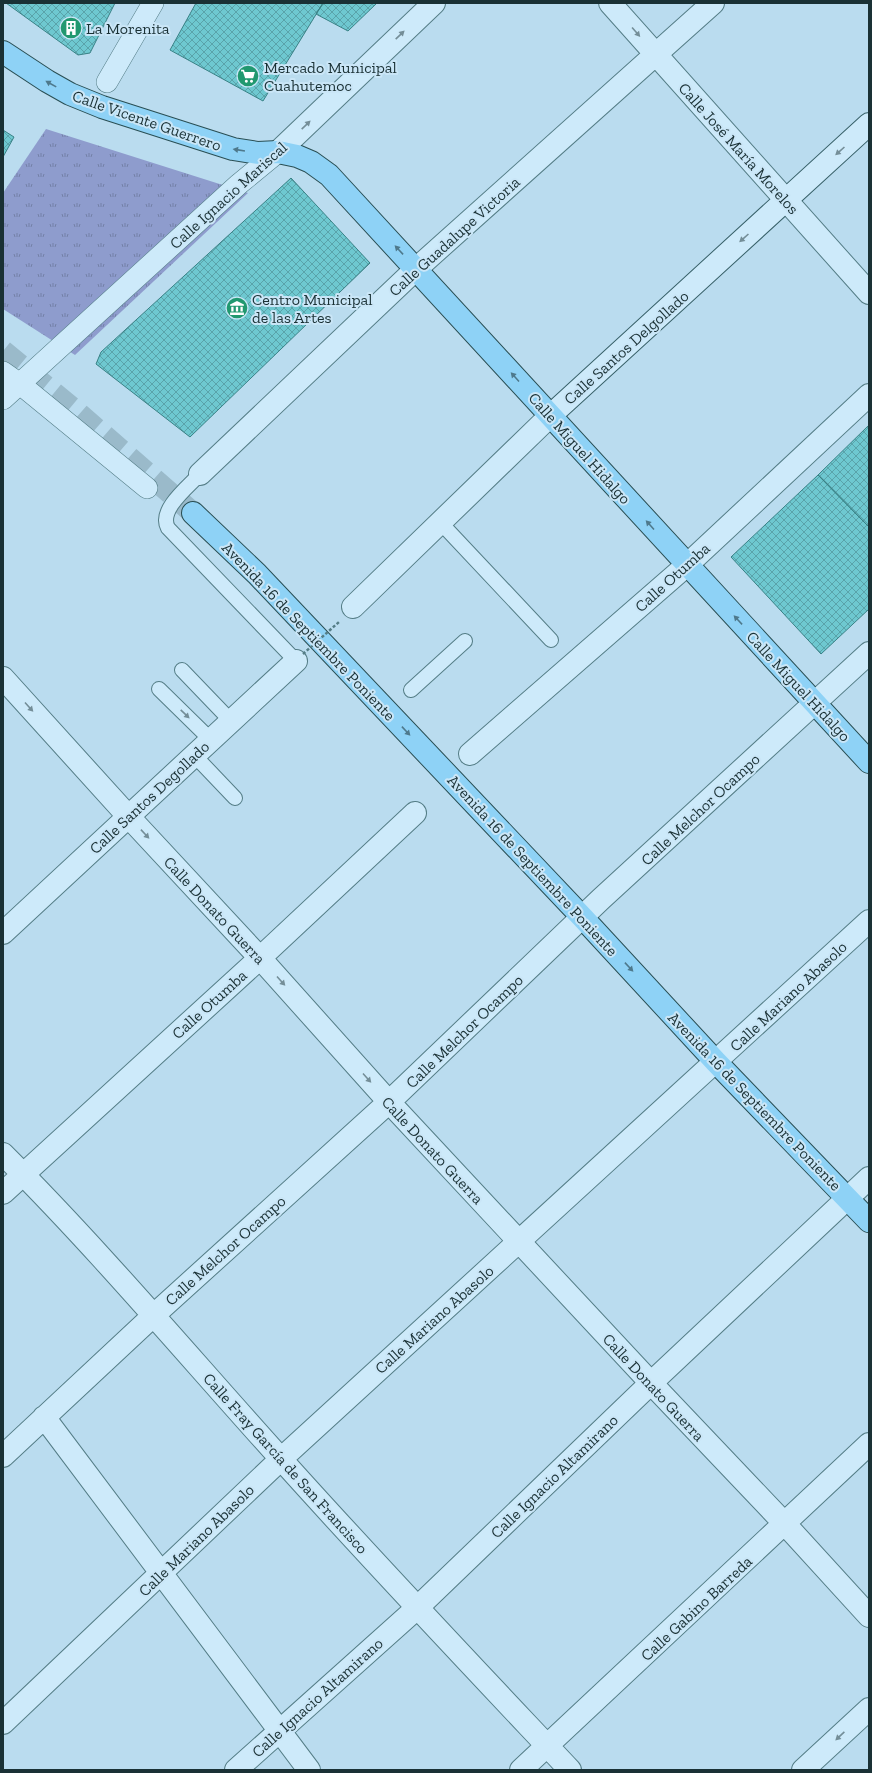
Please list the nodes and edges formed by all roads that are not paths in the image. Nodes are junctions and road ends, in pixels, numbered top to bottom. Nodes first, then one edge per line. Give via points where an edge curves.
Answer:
1 (153, 3) edge
2 (434, 3) edge
3 (610, 3) edge
4 (713, 3) edge
5 (3, 52) edge
6 (655, 54) junction
7 (107, 82) dead end
8 (869, 124) edge
9 (278, 152) junction
10 (786, 201) junction
11 (416, 269) junction
12 (869, 293) edge
13 (11, 378) edge
14 (869, 395) edge
15 (3, 399) edge
16 (550, 416) junction
17 (200, 474) joint
18 (147, 488) dead end
19 (193, 513) tunnel mouth
20 (440, 522) junction
21 (687, 565) junction
22 (346, 615) road end
23 (551, 640) dead end
24 (465, 641) dead end
25 (869, 653) edge
26 (300, 658) joint
27 (182, 670) dead end
28 (3, 678) edge
29 (158, 689) dead end
30 (411, 690) dead end
31 (815, 703) junction
32 (231, 721) junction
33 (211, 740) junction
34 (470, 754) dead end
35 (194, 755) junction
36 (869, 762) edge
37 (235, 798) dead end
38 (414, 813) dead end
39 (128, 816) junction
40 (583, 918) junction
41 (869, 921) edge
42 (3, 933) edge
43 (260, 958) junction
44 (716, 1062) junction
45 (389, 1102) junction
46 (3, 1154) edge
47 (23, 1174) junction
48 (869, 1178) edge
49 (3, 1193) edge
50 (848, 1198) junction
51 (869, 1221) edge
52 (518, 1242) junction
53 (154, 1315) junction
54 (651, 1383) junction
55 (44, 1417) junction
56 (869, 1444) edge
57 (3, 1456) edge
58 (281, 1459) junction
59 (786, 1524) junction
60 (161, 1574) junction
61 (417, 1608) junction
62 (869, 1616) edge
63 (869, 1709) edge
64 (3, 1722) edge
65 (279, 1731) junction
66 (548, 1746) junction
67 (236, 1770) edge
68 (309, 1770) edge
69 (521, 1770) edge
70 (570, 1770) edge
71 (803, 1770) edge

1 - 7 street
9 -> 2 street, Calle Ignacio Mariscal
3 -> 6 street, Calle José María Morelos
4 - 6 street, Calle Guadalupe Victoria
9 -> 5 main road, Calle Vicente Guerrero via 258,153 233,149 102,107 70,94
6 - 10 street, Calle José María Morelos
6 - 11 street, Calle Guadalupe Victoria
8 -> 10 street, Calle Santos Delgollado
11 -> 9 main road, Calle Miguel Hidalgo via 329,174 311,162
9 - 13 street, Calle Ignacio Mariscal
10 - 12 street, Calle José María Morelos
10 -> 16 street, Calle Santos Delgollado
16 -> 11 main road, Calle Miguel Hidalgo
11 - 17 street, Calle Guadalupe Victoria
13 - 15 street, Calle Ignacio Mariscal
13 - 18 street
14 - 21 street, Calle Otumba
16 - 20 street, Calle Santos Delgollado
21 -> 16 main road, Calle Miguel Hidalgo
17 - 26 lane via 169,508 165,523
19 -> 40 main road, Avenida 16 de Septiembre Poniente via 257,574
20 - 22 street, Calle Santos Delgollado
20 - 23 lane
31 -> 21 main road, Calle Miguel Hidalgo
21 - 34 street, Calle Otumba
24 - 30 lane
25 - 31 street, Calle Melchor Ocampo
26 - 32 street, Calle Santos Degollado
27 - 32 lane
28 -> 39 street, Calle Donato Guerra
29 -> 33 lane
31 - 36 main road, Calle Miguel Hidalgo
31 - 40 street, Calle Melchor Ocampo
32 - 33 street, Calle Santos Degollado
33 - 35 street, Calle Santos Degollado
35 - 37 lane
35 - 39 street, Calle Santos Degollado
38 - 43 street, Calle Otumba
39 - 42 street, Calle Santos Degollado
39 -> 43 street, Calle Donato Guerra
40 -> 44 main road, Avenida 16 de Septiembre Poniente
40 - 45 street, Calle Melchor Ocampo
41 - 44 street, Calle Mariano Abasolo
43 -> 45 street, Calle Donato Guerra
43 - 47 street, Calle Otumba
44 - 50 main road, Avenida 16 de Septiembre Poniente
44 - 52 street, Calle Mariano Abasolo
45 - 52 street, Calle Donato Guerra
45 - 53 street, Calle Melchor Ocampo
46 - 47 street, Calle Fray García de San Francisco
47 - 49 street, Calle Otumba
47 - 53 street, Calle Fray García de San Francisco
48 - 50 street, Calle Ignacio Altamirano
50 - 51 main road, Avenida 16 de Septiembre Poniente
50 - 54 street, Calle Ignacio Altamirano
52 - 54 street, Calle Donato Guerra
52 - 58 street, Calle Mariano Abasolo
53 - 55 street, Calle Melchor Ocampo
53 - 58 street, Calle Fray García de San Francisco
54 - 59 street, Calle Donato Guerra
54 - 61 street, Calle Ignacio Altamirano
55 - 57 street, Calle Melchor Ocampo
55 - 60 street
56 - 59 street, Calle Gabino Barreda
58 - 60 street, Calle Mariano Abasolo
58 - 61 street, Calle Fray García de San Francisco
59 - 62 street, Calle Donato Guerra
59 - 66 street, Calle Gabino Barreda
60 - 64 street, Calle Mariano Abasolo
60 - 65 street
61 - 65 street, Calle Ignacio Altamirano
61 - 66 street, Calle Fray García de San Francisco
63 -> 71 street
65 - 67 street, Calle Ignacio Altamirano
65 - 68 street
66 - 69 street, Calle Gabino Barreda
66 - 70 street, Calle Fray García de San Francisco

